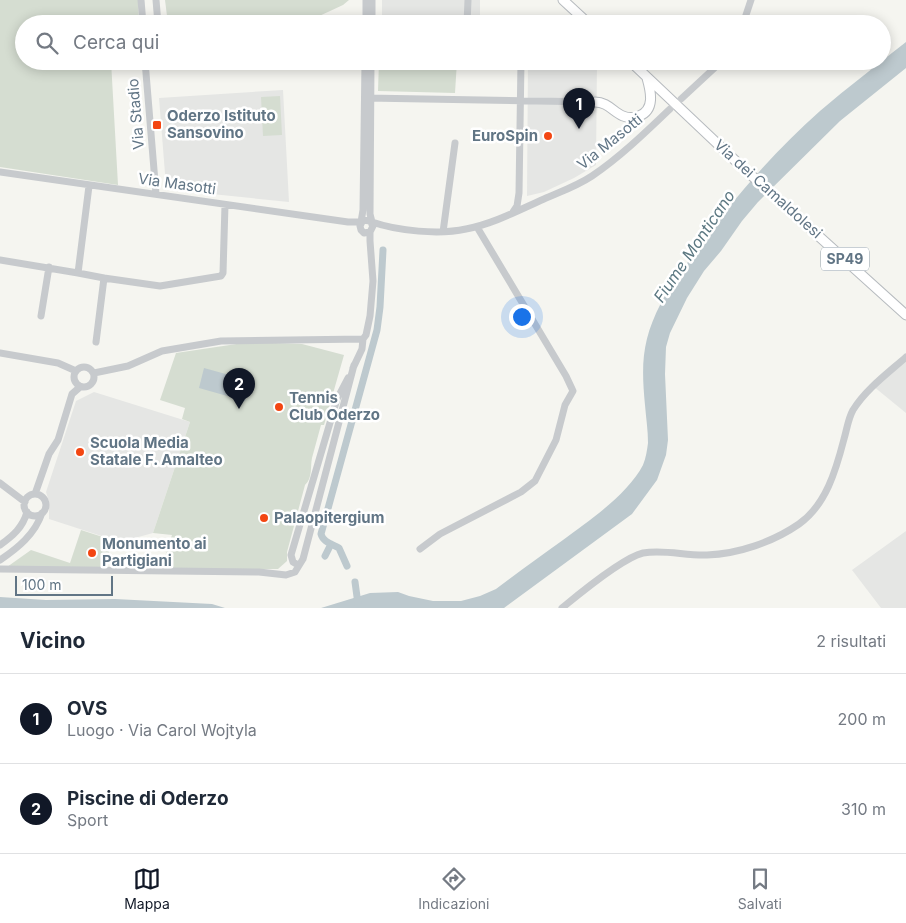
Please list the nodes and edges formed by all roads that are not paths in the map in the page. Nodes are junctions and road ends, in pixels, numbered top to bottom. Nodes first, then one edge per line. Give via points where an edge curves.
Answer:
1 (141, 0) edge
2 (156, 0) edge
3 (366, 0) edge
4 (372, 0) edge
5 (468, 0) edge
6 (563, 0) edge
7 (751, 0) edge
8 (142, 15) edge
9 (157, 15) edge
10 (367, 15) edge
11 (369, 15) edge
12 (468, 15) edge
13 (579, 15) edge
14 (746, 15) edge
15 (147, 70) edge
16 (366, 70) edge
17 (370, 70) edge
18 (521, 70) edge
19 (639, 70) edge
20 (712, 70) edge
21 (647, 78) junction
22 (368, 98) junction
23 (681, 99) dead end
24 (521, 100) junction
25 (596, 102) joint
26 (670, 109) dead end
27 (455, 143) dead end
28 (1, 172) edge
29 (89, 186) junction
30 (519, 193) junction
31 (156, 194) junction
32 (225, 205) junction
33 (532, 205) junction
34 (513, 212) junction
35 (348, 222) junction
36 (362, 222) junction
37 (372, 222) junction
38 (477, 226) junction
39 (391, 227) junction
40 (361, 231) junction
41 (371, 231) junction
42 (443, 232) junction
43 (370, 250) junction
44 (0, 260) edge
45 (49, 268) junction
46 (78, 272) junction
47 (104, 278) junction
48 (906, 315) edge
49 (41, 316) dead end
50 (363, 340) junction
51 (96, 342) dead end
52 (0, 352) edge
53 (906, 357) edge
54 (354, 365) junction
55 (76, 371) junction
56 (94, 373) junction
57 (80, 386) junction
58 (336, 402) junction
59 (343, 408) junction
60 (314, 466) junction
61 (327, 470) junction
62 (0, 484) edge
63 (35, 494) junction
64 (25, 502) junction
65 (27, 512) junction
66 (42, 513) junction
67 (0, 545) edge
68 (420, 549) dead end
69 (0, 560) edge
70 (298, 565) junction
71 (0, 569) edge
72 (566, 607) edge

1 - 8 street
2 - 9 street
3 - 10 street
4 - 11 street
5 - 12 street
6 - 13 main road
7 - 14 street
15 - 31 street, Via Stadio
16 - 22 street
17 - 22 street
18 - 24 street
19 - 21 main road, Via dei Camaldolesi / SP49
20 - 23 street
21 - 25 main road via 650,103 642,115 624,117 608,105
21 - 48 main road, Via dei Camaldolesi / SP49
22 - 24 street
22 - 36 street
22 - 37 street
24 - 25 street
24 - 30 street
26 - 33 street, Via Masotti via 596,173
27 - 42 street
28 - 29 street, Via Masotti
29 - 31 street, Via Masotti
29 - 46 street
30 - 33 street
30 - 34 street
31 - 32 street, Via Masotti
32 - 35 street, Via Masotti
32 - 47 street via 221,276 160,286
33 - 34 street, Via Masotti
34 - 38 street, Via Masotti
35 - 36 street, Via Masotti
35 - 40 street, Via Masotti
36 - 37 street
36 - 40 street
37 - 39 street, Via Masotti
37 - 41 street
38 - 42 street, Via Masotti
38 - 68 street via 573,391 565,405 556,440 535,481 440,534
39 - 41 street, Via Masotti
39 - 42 street, Via Masotti
40 - 41 street
40 - 43 street
41 - 43 street
43 - 50 street via 373,281 370,316
44 - 45 street
45 - 46 street
45 - 49 street
46 - 47 street
47 - 51 street
50 - 54 street
50 - 56 street via 221,341 162,351 128,366
52 - 55 street via 58,362
53 - 72 street via 873,386 852,412 833,479 812,512 800,524 767,541 728,553 652,552 635,556
54 - 58 street
54 - 59 street
55 - 56 street via 87,367
55 - 57 street via 74,378
56 - 57 street via 95,380 91,385 86,388
57 - 63 street via 72,394 58,440 49,454
58 - 59 street
58 - 60 street
59 - 61 street
60 - 61 street
60 - 70 street via 291,555
61 - 70 street via 303,559
62 - 64 street
63 - 64 street via 28,496
63 - 66 street via 46,500
64 - 65 street
65 - 66 street via 36,516
65 - 67 street via 23,524
66 - 69 street via 27,539
70 - 71 street via 295,572 286,575

